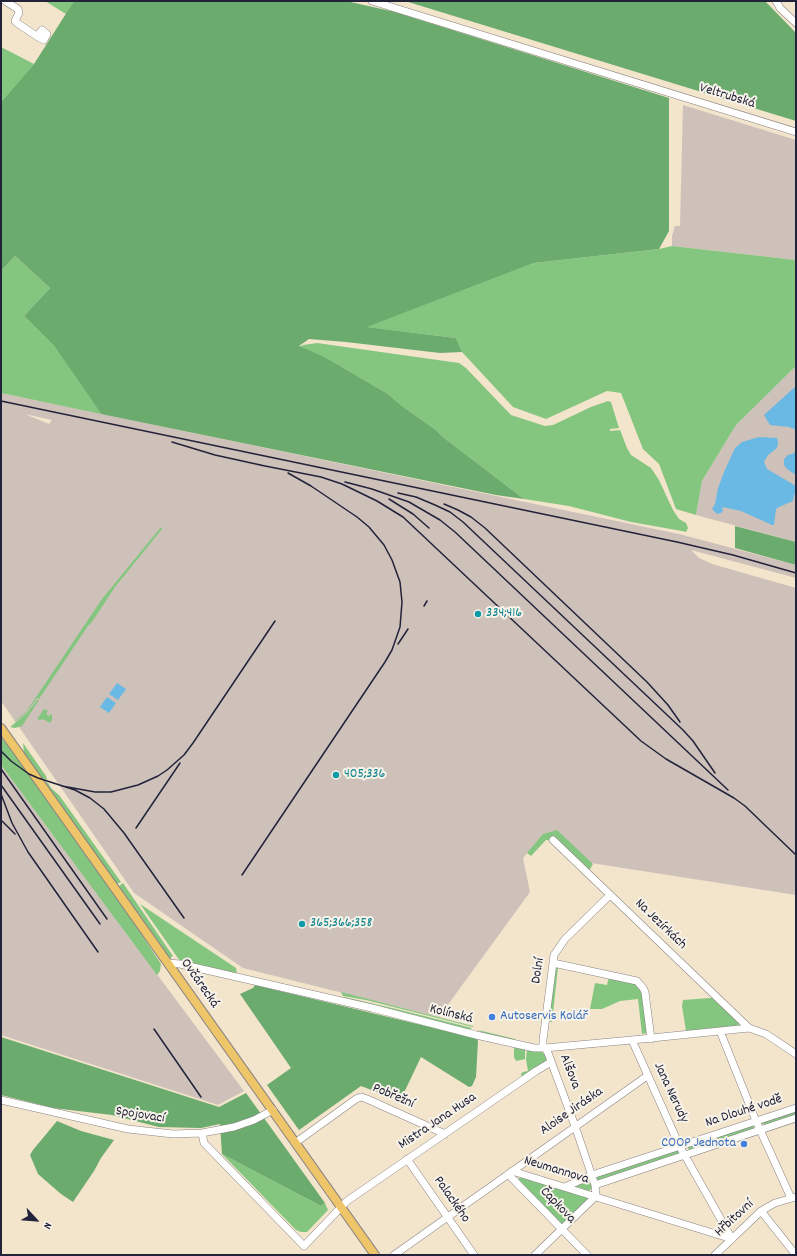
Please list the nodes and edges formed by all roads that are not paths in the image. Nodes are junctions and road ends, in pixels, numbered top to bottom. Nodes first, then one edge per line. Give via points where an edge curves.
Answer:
1 (5, 1) edge
2 (372, 1) edge
3 (776, 1) edge
4 (796, 22) edge
5 (38, 36) dead end
6 (796, 132) edge
7 (1, 728) edge
8 (553, 840) dead end
9 (610, 895) junction
10 (168, 963) junction
11 (553, 963) junction
12 (749, 1028) junction
13 (720, 1031) junction
14 (651, 1038) junction
15 (632, 1040) junction
16 (545, 1048) junction
17 (796, 1054) edge
18 (551, 1062) junction
19 (647, 1076) junction
20 (1, 1100) edge
21 (796, 1108) edge
22 (273, 1110) junction
23 (796, 1118) edge
24 (756, 1121) junction
25 (575, 1126) junction
26 (760, 1130) junction
27 (202, 1133) junction
28 (444, 1134) junction
29 (295, 1142) junction
30 (680, 1147) junction
31 (685, 1155) junction
32 (407, 1159) junction
33 (510, 1172) junction
34 (592, 1175) junction
35 (596, 1185) junction
36 (565, 1187) junction
37 (596, 1196) junction
38 (794, 1197) edge
39 (341, 1207) junction
40 (761, 1211) junction
41 (447, 1217) junction
42 (561, 1230) junction
43 (732, 1239) junction
44 (375, 1255) edge
45 (394, 1255) edge
46 (474, 1255) edge
47 (535, 1255) edge
48 (587, 1255) edge
49 (715, 1255) edge
50 (796, 1255) edge

1 - 5 street via 18,9 19,14 15,21
2 - 6 street, Veltrubská
3 - 4 street
7 - 10 main road, Ovčárecká
8 - 9 street, Na Jezírkách
9 - 11 street, Dolní via 565,939 554,955
9 - 12 street, Na Jezírkách
10 - 16 street, Kolínská via 372,1008 534,1048
10 - 22 main road, Ovčárecká
11 - 14 street via 637,980 645,992
11 - 16 street, Dolní via 543,1040
12 - 13 street, Kolínská
12 - 17 street, Kolínská via 766,1034
13 - 14 street, Kolínská
13 - 24 street
14 - 15 street, Kolínská
15 - 16 street, Kolínská
15 - 19 street, Jana Nerudy
16 - 18 street, Alšova
18 - 25 street, Alšova
18 - 28 street, Mistra Jana Husa
19 - 25 street, Aloise Jiráska
19 - 30 street, Jana Nerudy
20 - 27 street, Spojovací via 143,1131
21 - 24 street, Na Dlouhé vodě
22 - 27 street, Spojovací via 244,1124
22 - 29 main road, Ovčárecká
23 - 26 street, Na Dlouhé vodě
24 - 26 street
24 - 30 street, Na Dlouhé vodě
25 - 33 street, Aloise Jiráska
25 - 34 street, Alšova
26 - 31 street, Na Dlouhé vodě
26 - 38 street
27 - 39 street, Mistra Jana Husa via 204,1143 304,1246
28 - 29 street, Pobřežní via 361,1097
28 - 32 street, Mistra Jana Husa
29 - 39 main road, Ovčárecká
30 - 31 street, Jana Nerudy
30 - 34 street, Na Dlouhé vodě
31 - 35 street, Na Dlouhé vodě
31 - 43 street, Jana Nerudy
32 - 39 street, Mistra Jana Husa
32 - 41 street, Palackého
33 - 36 street, Neumannova
33 - 41 street, Neumannova
33 - 42 street, Čapkova
34 - 35 street, Alšova
34 - 36 street, Na Dlouhé vodě
35 - 37 street, Alšova
36 - 37 street, Neumannova
37 - 42 street
37 - 43 street, Neumannova
38 - 40 street, Hřbitovní
39 - 44 main road, Ovčárecká
40 - 43 street, Hřbitovní
40 - 50 street
41 - 45 street, Neumannova
41 - 46 street, Palackého
42 - 47 street
42 - 48 street, Čapkova
43 - 49 street, Hřbitovní

